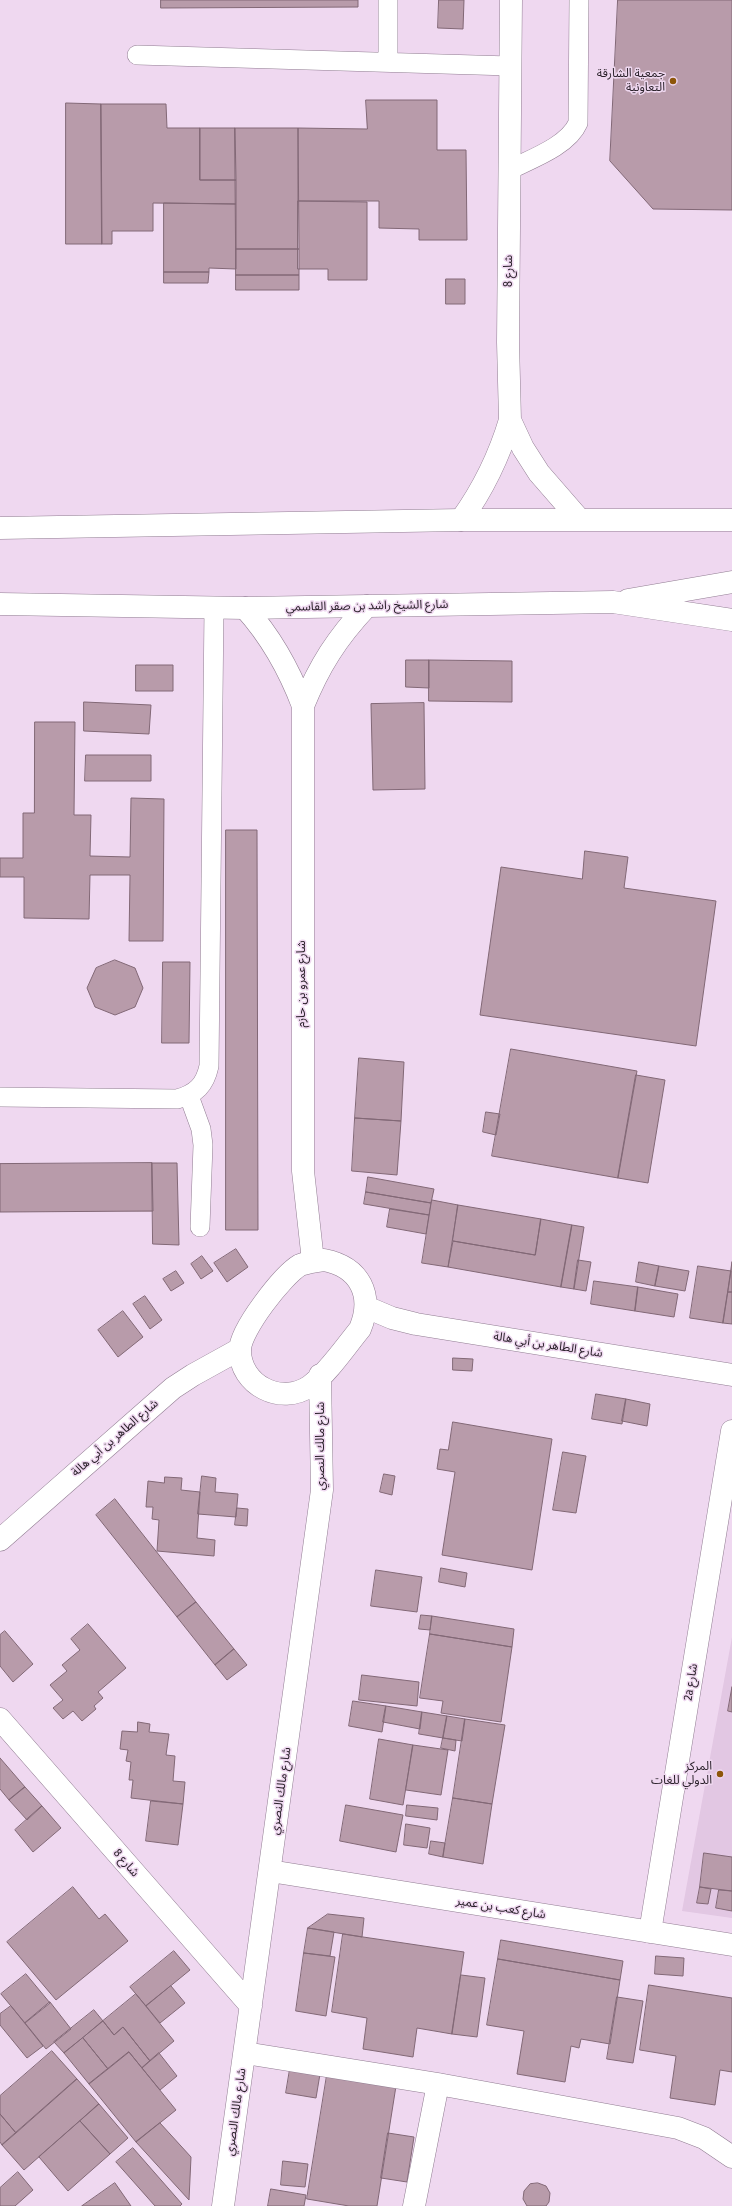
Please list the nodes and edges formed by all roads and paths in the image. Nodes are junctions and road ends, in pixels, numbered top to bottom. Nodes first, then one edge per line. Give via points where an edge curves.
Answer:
1 (388, 0) edge
2 (511, 0) edge
3 (578, 0) edge
4 (137, 55) dead end
5 (388, 62) junction
6 (510, 66) junction
7 (509, 170) junction
8 (510, 420) junction
9 (579, 519) junction
10 (461, 520) junction
11 (732, 520) edge
12 (0, 528) edge
13 (732, 582) edge
14 (613, 602) junction
15 (0, 604) edge
16 (367, 606) junction
17 (214, 608) junction
18 (245, 608) junction
19 (732, 620) edge
20 (303, 706) junction
21 (189, 1096) junction
22 (0, 1097) edge
23 (200, 1227) dead end
24 (312, 1261) junction
25 (366, 1307) junction
26 (240, 1349) junction
27 (320, 1375) junction
28 (732, 1375) edge
29 (732, 1431) edge
30 (0, 1540) edge
31 (0, 1719) edge
32 (270, 1871) junction
33 (650, 1932) junction
34 (732, 1945) edge
35 (252, 2006) junction
36 (245, 2053) junction
37 (438, 2084) junction
38 (732, 2157) edge
39 (223, 2206) edge
40 (414, 2206) edge

1 - 5 lane
2 - 6 street, شارع 8
3 - 7 lane via 578,123 564,141
4 - 5 lane
5 - 6 lane
6 - 7 street, شارع 8
7 - 8 street, شارع 8
8 - 9 street, شارع 8 via 523,448 539,473
8 - 10 street via 491,473
9 - 10 street
9 - 11 street
10 - 12 street
13 - 14 street
14 - 16 street, شارع الشيخ راشد بن صقر القاسمي
14 - 19 street, شارع الشيخ راشد بن صقر القاسمي
15 - 17 street, شارع الشيخ راشد بن صقر القاسمي
16 - 18 street, شارع الشيخ راشد بن صقر القاسمي
16 - 20 street, شارع عمرو بن حازم via 329,652
17 - 18 street, شارع الشيخ راشد بن صقر القاسمي
17 - 21 lane via 209,1066 207,1078 200,1089
18 - 20 street, شارع عمرو بن حازم via 280,654
20 - 24 street, شارع عمرو بن حازم via 302,1141 303,1179
21 - 22 lane via 177,1099
21 - 23 lane via 200,1123 203,1145
24 - 25 street via 335,1263 350,1272 361,1285
24 - 26 street via 290,1273 249,1323 242,1336
25 - 27 street via 360,1329
25 - 28 street, شارع الطاهر بن أبي هالة via 392,1318 423,1325
26 - 27 street via 242,1363 248,1376 258,1386 270,1392 298,1392
26 - 30 street, شارع الطاهر بن أبي هالة via 173,1388
27 - 32 street, شارع مالك النصري via 322,1490
29 - 33 street, 2a شارع
31 - 35 street, شارع 8
32 - 33 street, شارع كعب بن عمير
32 - 35 street, شارع مالك النصري
33 - 34 street, شارع كعب بن عمير
35 - 36 street, شارع مالك النصري
36 - 37 street
36 - 39 street, شارع مالك النصري
37 - 38 street via 678,2128 704,2138
37 - 40 street

